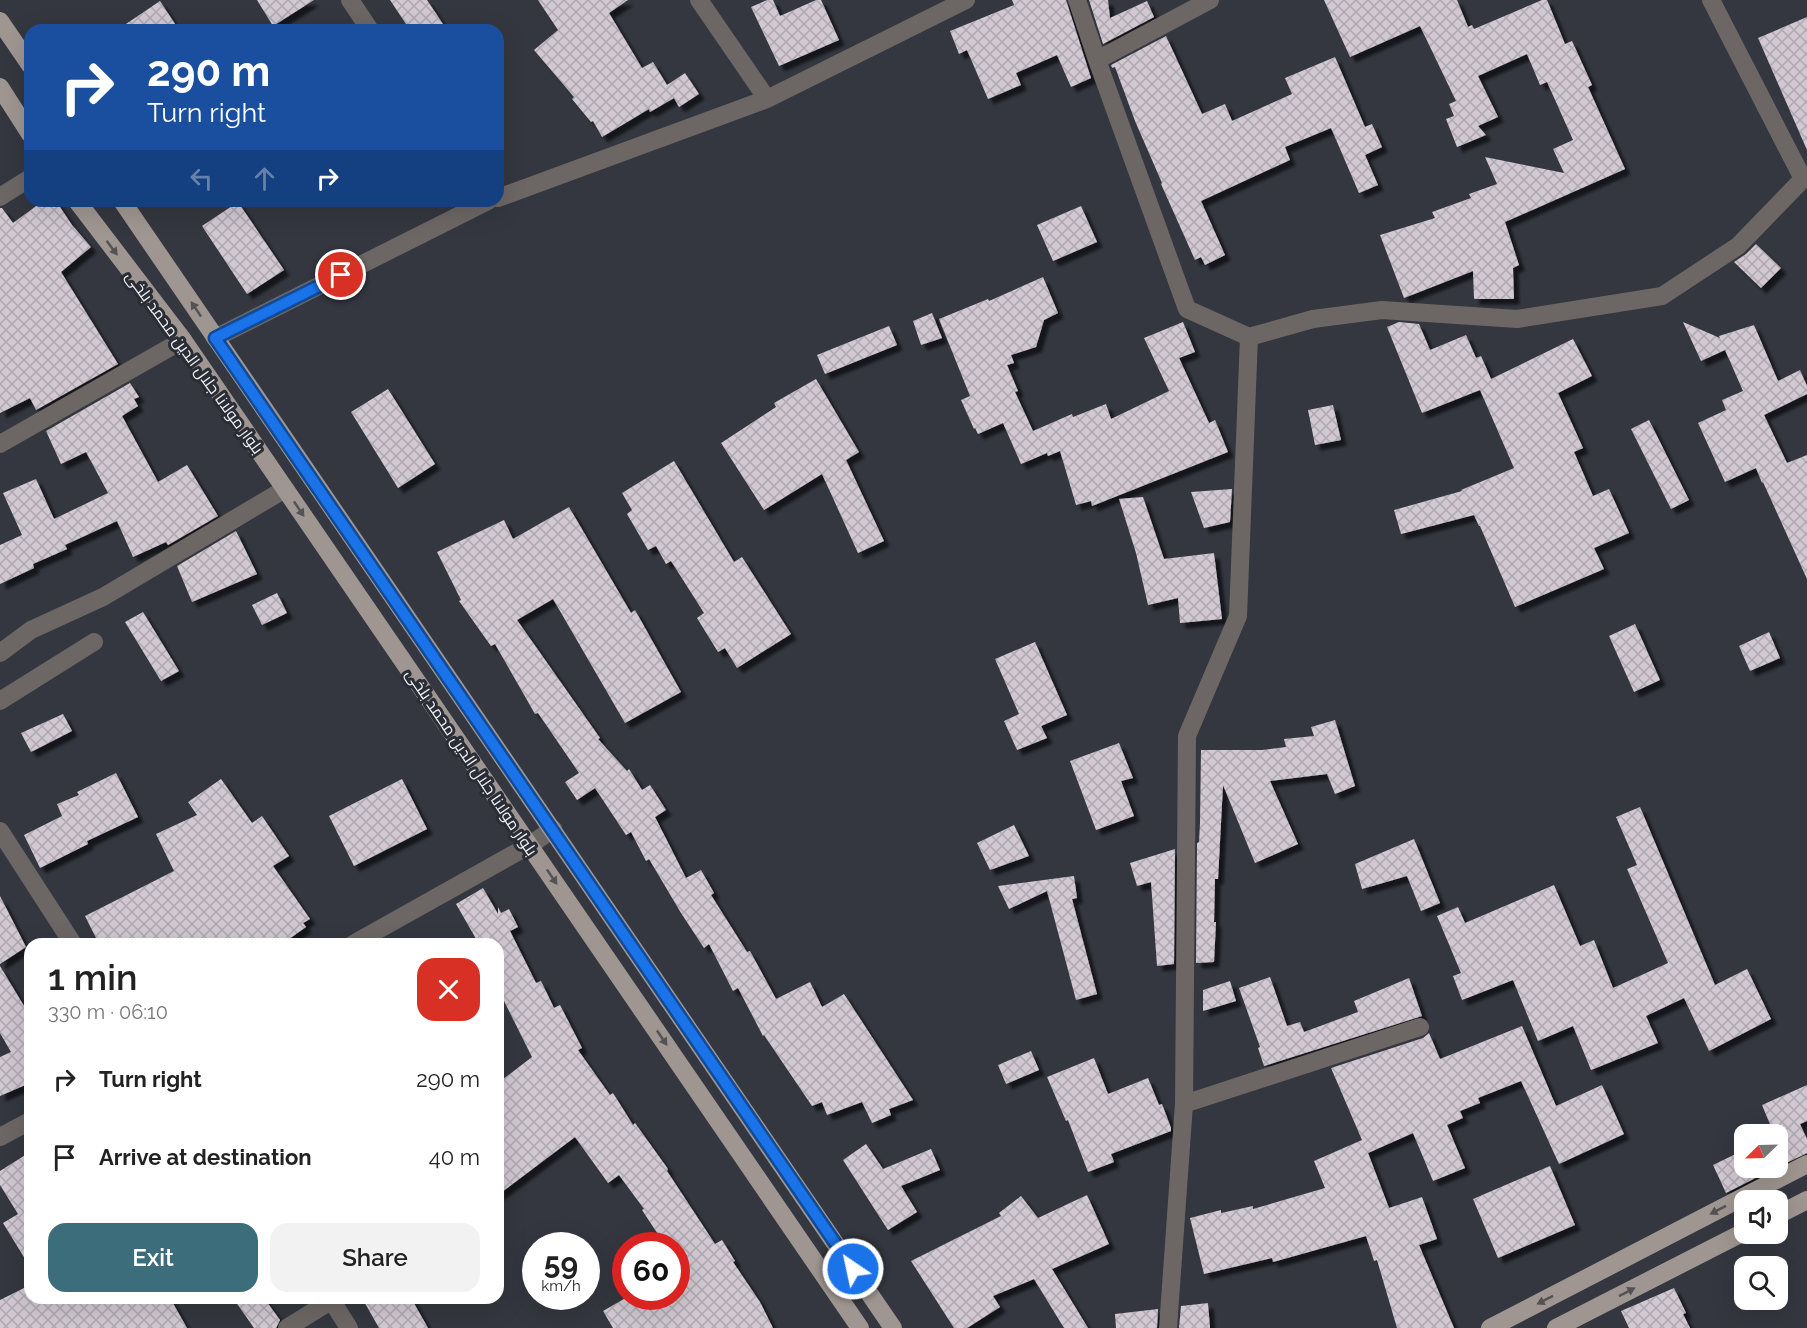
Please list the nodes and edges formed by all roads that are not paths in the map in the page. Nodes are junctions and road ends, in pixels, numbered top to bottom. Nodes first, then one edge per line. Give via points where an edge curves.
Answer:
1 (350, 0) edge
2 (699, 0) edge
3 (966, 0) edge
4 (1077, 0) edge
5 (1210, 0) edge
6 (1711, 0) edge
7 (0, 21) edge
8 (366, 24) edge
9 (24, 56) edge
10 (1097, 60) junction
11 (0, 87) edge
12 (767, 99) junction
13 (24, 125) edge
14 (1805, 178) edge
15 (24, 182) edge
16 (504, 196) edge
17 (0, 197) edge
18 (82, 207) edge
19 (126, 207) edge
20 (476, 207) edge
21 (1249, 337) junction
22 (215, 338) junction
23 (183, 340) junction
24 (0, 444) edge
25 (285, 489) junction
26 (94, 642) dead end
27 (0, 653) edge
28 (0, 701) edge
29 (553, 829) junction
30 (0, 831) edge
31 (530, 845) junction
32 (68, 938) edge
33 (364, 938) edge
34 (1420, 1027) dead end
35 (1184, 1104) junction
36 (24, 1124) edge
37 (0, 1137) edge
38 (1807, 1164) edge
39 (1807, 1200) edge
40 (1788, 1210) edge
41 (1734, 1237) edge
42 (323, 1304) edge
43 (334, 1304) edge
44 (287, 1328) edge
45 (350, 1328) edge
46 (860, 1328) edge
47 (893, 1328) edge
48 (1168, 1328) edge
49 (1490, 1328) edge
50 (1556, 1328) edge

1 - 8 street
2 - 12 street
3 - 12 street
4 - 10 street
5 - 10 street
6 - 14 street
7 - 9 main road
10 - 21 street via 1187,309
11 - 13 main road
12 - 16 street
14 - 21 street via 1738,246 1662,296 1517,319 1382,310 1313,319
15 - 17 street
18 -> 23 main road, بلوار مولانا جلال الدین محمد بلخی
22 -> 19 main road, بلوار مولانا جلال الدین محمد بلخی
20 - 22 street
21 - 35 street via 1238,616 1187,736
22 - 29 main road, بلوار مولانا جلال الدین محمد بلخی
23 - 24 street
23 - 25 main road, بلوار مولانا جلال الدین محمد بلخی
25 - 27 street via 103,597 32,630
25 -> 31 main road, بلوار مولانا جلال الدین محمد بلخی
26 - 28 street
29 - 31 street
29 - 47 main road, بلوار مولانا جلال الدین محمد بلخی
30 - 32 street
31 - 33 street
31 -> 46 main road, بلوار مولانا جلال الدین محمد بلخی
34 - 35 street
35 - 48 street
36 - 37 street
38 -> 49 main road
39 - 40 main road
50 -> 41 main road
42 - 44 street
43 - 45 street

